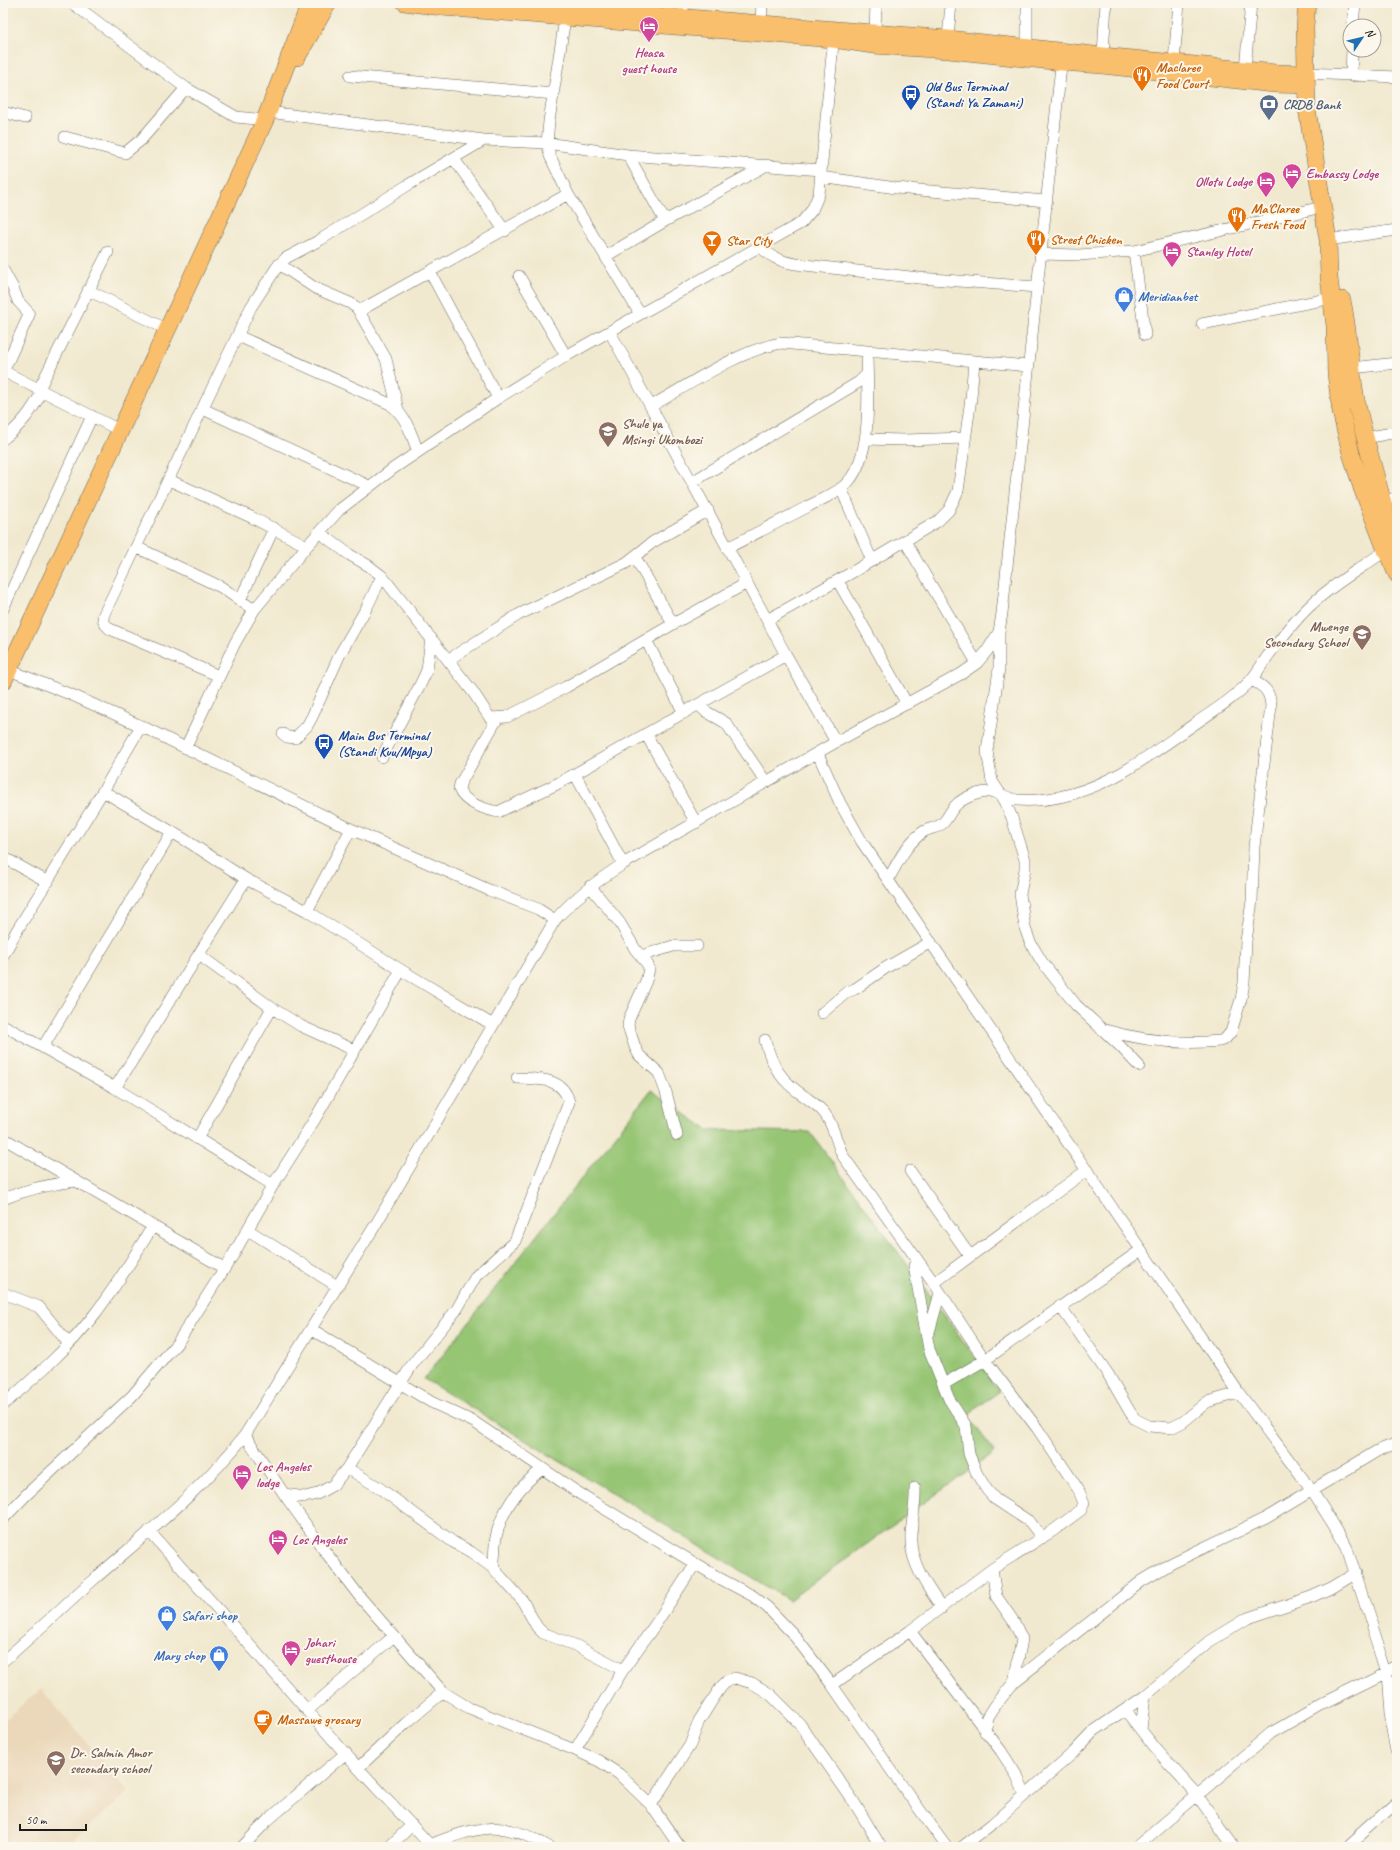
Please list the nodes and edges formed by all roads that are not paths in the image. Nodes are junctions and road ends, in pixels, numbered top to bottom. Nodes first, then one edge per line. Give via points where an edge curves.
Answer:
1 (72, 3) edge
2 (310, 3) edge
3 (328, 3) edge
4 (404, 3) edge
5 (516, 3) edge
6 (762, 3) edge
7 (876, 3) edge
8 (951, 3) edge
9 (1028, 3) edge
10 (1106, 3) edge
11 (1179, 3) edge
12 (1251, 3) edge
13 (1307, 3) edge
14 (1355, 3) edge
15 (683, 9) edge
16 (566, 13) junction
17 (1354, 18) edge
18 (761, 22) junction
19 (875, 31) junction
20 (834, 34) junction
21 (948, 38) junction
22 (1027, 47) junction
23 (1103, 55) junction
24 (1062, 57) junction
25 (1352, 58) edge
26 (1174, 62) junction
27 (1245, 68) junction
28 (350, 76) dead end
29 (1351, 76) junction
30 (1397, 77) edge
31 (1306, 80) junction
32 (279, 86) junction
33 (186, 88) junction
34 (554, 94) junction
35 (3, 112) edge
36 (267, 116) junction
37 (25, 118) dead end
38 (65, 137) dead end
39 (484, 140) junction
40 (547, 143) junction
41 (628, 155) junction
42 (454, 159) junction
43 (767, 165) junction
44 (821, 174) junction
45 (568, 194) junction
46 (1046, 201) junction
47 (1322, 207) junction
48 (664, 221) junction
49 (1397, 230) edge
50 (505, 231) junction
51 (760, 247) junction
52 (1329, 248) junction
53 (1134, 251) junction
54 (108, 252) dead end
55 (1040, 254) junction
56 (606, 256) junction
57 (279, 264) junction
58 (3, 270) edge
59 (430, 272) junction
60 (518, 276) dead end
61 (1036, 287) junction
62 (88, 290) junction
63 (1336, 297) junction
64 (359, 311) junction
65 (640, 314) junction
66 (1202, 324) dead end
67 (168, 330) junction
68 (610, 332) junction
69 (1145, 335) dead end
70 (238, 336) junction
71 (867, 351) junction
72 (566, 356) junction
73 (974, 361) junction
74 (1397, 363) edge
75 (1028, 366) junction
76 (1352, 368) junction
77 (3, 372) edge
78 (867, 374) junction
79 (40, 390) junction
80 (498, 398) junction
81 (651, 406) junction
82 (203, 409) junction
83 (398, 410) junction
84 (92, 416) junction
85 (121, 431) junction
86 (1397, 432) edge
87 (3, 438) edge
88 (965, 438) junction
89 (1365, 438) junction
90 (866, 439) junction
91 (418, 452) junction
92 (169, 480) junction
93 (692, 482) junction
94 (369, 486) junction
95 (841, 488) junction
96 (1390, 500) edge
97 (708, 510) junction
98 (274, 528) junction
99 (319, 532) junction
100 (906, 541) junction
101 (307, 546) junction
102 (136, 547) junction
103 (727, 548) junction
104 (1391, 555) edge
105 (635, 557) junction
106 (872, 561) junction
107 (1397, 574) edge
108 (382, 576) junction
109 (838, 581) junction
110 (747, 583) junction
111 (240, 600) junction
112 (3, 609) edge
113 (254, 610) junction
114 (767, 620) junction
115 (673, 624) junction
116 (999, 632) junction
117 (431, 638) junction
118 (646, 640) junction
119 (786, 655) junction
120 (448, 660) junction
121 (977, 663) junction
122 (6, 676) edge
123 (219, 676) junction
124 (1251, 680) junction
125 (907, 704) junction
126 (699, 705) junction
127 (684, 713) junction
128 (497, 719) junction
129 (141, 726) junction
130 (282, 734) dead end
131 (646, 734) junction
132 (836, 742) junction
133 (186, 747) junction
134 (818, 754) junction
135 (382, 757) dead end
136 (575, 774) junction
137 (766, 782) junction
138 (103, 791) junction
139 (999, 793) junction
140 (696, 823) junction
141 (351, 829) junction
142 (172, 832) junction
143 (3, 857) edge
144 (623, 864) junction
145 (246, 878) junction
146 (888, 880) junction
147 (48, 882) junction
148 (590, 886) junction
149 (307, 911) junction
150 (555, 920) junction
151 (931, 942) junction
152 (697, 946) dead end
153 (199, 955) junction
154 (3, 956) edge
155 (641, 956) junction
156 (401, 970) junction
157 (272, 1008) junction
158 (822, 1013) dead end
159 (3, 1025) edge
160 (493, 1025) junction
161 (1101, 1029) junction
162 (765, 1040) dead end
163 (43, 1047) junction
164 (354, 1050) junction
165 (1139, 1066) dead end
166 (517, 1078) dead end
167 (115, 1088) junction
168 (677, 1134) dead end
169 (3, 1138) edge
170 (197, 1139) junction
171 (1087, 1170) junction
172 (910, 1171) dead end
173 (76, 1182) junction
174 (273, 1185) junction
175 (3, 1198) edge
176 (153, 1226) junction
177 (248, 1230) junction
178 (1141, 1250) junction
179 (970, 1256) junction
180 (914, 1266) dead end
181 (224, 1268) junction
182 (338, 1286) junction
183 (937, 1288) junction
184 (3, 1293) edge
185 (1060, 1306) junction
186 (311, 1329) junction
187 (928, 1337) junction
188 (69, 1344) junction
189 (985, 1360) junction
190 (400, 1383) junction
191 (944, 1384) junction
192 (1239, 1393) junction
193 (3, 1404) edge
194 (245, 1435) junction
195 (1397, 1443) edge
196 (347, 1468) junction
197 (542, 1469) junction
198 (915, 1488) dead end
199 (1312, 1491) junction
200 (284, 1494) junction
201 (3, 1519) edge
202 (150, 1531) junction
203 (1042, 1538) junction
204 (695, 1564) junction
205 (493, 1568) junction
206 (992, 1569) junction
207 (1356, 1573) junction
208 (942, 1608) junction
209 (910, 1631) junction
210 (394, 1636) junction
211 (6, 1654) edge
212 (623, 1670) junction
213 (1392, 1670) edge
214 (1014, 1682) junction
215 (832, 1685) junction
216 (443, 1692) junction
217 (1145, 1696) junction
218 (308, 1710) junction
219 (1126, 1711) junction
220 (1141, 1729) junction
221 (984, 1732) junction
222 (575, 1750) junction
223 (1397, 1751) edge
224 (346, 1753) junction
225 (358, 1768) junction
226 (1025, 1795) junction
227 (1197, 1795) junction
228 (1397, 1803) edge
229 (651, 1805) junction
230 (412, 1825) junction
231 (431, 1846) edge
232 (242, 1847) edge
233 (389, 1847) edge
234 (549, 1847) edge
235 (680, 1847) edge
236 (881, 1847) edge
237 (947, 1847) edge
238 (962, 1847) edge
239 (1136, 1847) edge
240 (1234, 1847) edge
241 (1348, 1847) edge

1 - 33 street
2 - 32 highway
3 - 32 highway via 315,29
4 - 16 main road via 442,8
5 - 16 main road
6 - 18 street
7 - 19 street
8 - 21 street
9 - 22 street
10 - 23 street
11 - 26 street
12 - 27 street
13 - 31 highway
14 - 17 street
15 - 16 main road
15 - 18 main road
16 - 20 main road
16 - 34 street
18 - 20 main road
19 - 20 main road
19 - 21 main road
20 - 24 main road via 873,46
20 - 44 street
21 - 22 main road
22 - 24 main road
23 - 24 main road
23 - 26 main road
24 - 31 main road via 1110,67 1274,86
24 - 46 street
25 - 29 street
26 - 27 main road
27 - 31 main road
28 - 34 street
29 - 30 street
29 - 31 street via 1326,75
31 - 47 highway via 1307,109
32 - 36 highway
33 - 36 street via 236,117
33 - 38 street via 141,140 125,153
34 - 40 street
35 - 37 street
36 - 39 street
36 - 67 highway
39 - 40 street
39 - 42 street
40 - 41 street
40 - 45 street via 555,169
41 - 43 street
41 - 48 street
42 - 50 street
42 - 57 street
43 - 44 street
43 - 48 street
44 - 46 street via 896,188
44 - 51 street via 819,194 812,210 801,223
45 - 50 street
45 - 56 street
46 - 55 street
47 - 52 highway
47 - 53 street
48 - 56 street
49 - 52 street
50 - 59 street
51 - 61 street via 771,257 782,262 919,278
51 - 65 street
52 - 63 highway
53 - 55 street via 1079,255
53 - 69 street
54 - 62 street
55 - 61 street
56 - 65 street
57 - 64 street via 315,288 350,303
57 - 70 street via 257,296
58 - 77 street via 18,301 29,315
59 - 64 street
59 - 80 street
60 - 72 street
61 - 75 street
62 - 67 street
62 - 79 street
63 - 66 street
63 - 76 highway via 1348,331
63 - 104 highway via 1336,374 1341,412 1351,453
64 - 83 street via 386,359
65 - 68 street
67 - 85 highway
68 - 72 street
68 - 81 street
70 - 82 street
70 - 83 street via 390,404
71 - 73 street
71 - 78 street
71 - 81 street via 781,343 765,346 744,354
72 - 80 street
73 - 75 street
73 - 88 street
74 - 76 street
75 - 116 street
76 - 89 highway
77 - 79 street
78 - 90 street
78 - 93 street via 855,385
79 - 84 street
79 - 87 street via 30,412
80 - 91 street
81 - 93 street
82 - 92 street
82 - 94 street
83 - 91 street via 406,420
84 - 85 street
84 - 112 street
85 - 122 highway
86 - 89 street
88 - 90 street
88 - 100 street via 958,491 949,510 938,521
89 - 96 highway
90 - 95 street via 857,468
91 - 94 street
92 - 98 street
92 - 102 street
93 - 97 street
94 - 99 street via 339,510
95 - 103 street
95 - 106 street
96 - 104 highway
97 - 103 street
97 - 105 street via 653,542
98 - 101 street
98 - 111 street
99 - 101 street
99 - 108 street
100 - 106 street
100 - 121 street
101 - 113 street
102 - 111 street via 221,587
102 - 123 street via 103,616 104,623 110,629
103 - 110 street
104 - 107 highway
104 - 124 street via 1326,591 1287,631
105 - 115 street
105 - 120 street via 518,615
106 - 109 street
108 - 117 street
108 - 130 street via 340,654 307,726 295,738
109 - 114 street
109 - 125 street
110 - 114 street
110 - 115 street
111 - 113 street
113 - 123 street
114 - 119 street
115 - 118 street
116 - 121 street
116 - 139 street via 999,669 987,751 990,775
117 - 120 street
117 - 135 street via 426,670 421,683
118 - 127 street
118 - 128 street via 548,696 507,717
119 - 126 street
119 - 132 street
120 - 128 street via 486,714
121 - 125 street
122 - 129 street via 72,695
123 - 133 street
124 - 139 street via 1214,711 1145,758 1090,788 1038,800 1016,800
124 - 161 street via 1267,690 1271,706 1254,847 1244,983 1231,1032 1220,1041 1186,1042
125 - 132 street
126 - 127 street
126 - 137 street via 726,723
127 - 131 street
128 - 136 street via 460,784 460,792 466,798 478,806 498,812
129 - 133 street
129 - 138 street
131 - 136 street
131 - 140 street
132 - 134 street
133 - 141 street
134 - 137 street
134 - 146 street via 840,803
136 - 144 street
137 - 140 street
138 - 142 street
138 - 147 street
139 - 146 street via 975,794 956,805 942,824 923,833 911,844 902,854
139 - 161 street via 1012,818 1025,860 1020,894 1022,917 1030,942 1048,970 1080,1010
140 - 144 street
141 - 149 street
141 - 150 street via 538,909
142 - 145 street
142 - 163 street
143 - 147 street
144 - 148 street
145 - 149 street
145 - 153 street
146 - 151 street
147 - 154 street
148 - 150 street
148 - 155 street via 620,923
149 - 156 street
150 - 160 street
151 - 158 street via 847,992
151 - 171 street
152 - 155 street via 674,946
153 - 157 street
153 - 167 street
155 - 168 street via 649,969 628,1026 639,1055 656,1070 662,1080
156 - 160 street
156 - 164 street
157 - 164 street via 301,1026
157 - 170 street
159 - 163 street
160 - 182 street
161 - 165 street
162 - 183 street via 774,1067 784,1079 825,1114 832,1124 843,1156
163 - 167 street
164 - 174 street
166 - 190 street via 551,1081 561,1086 569,1102 552,1141 535,1194 515,1241 476,1276 457,1310
167 - 170 street
169 - 173 street
170 - 174 street
171 - 178 street
171 - 179 street
172 - 179 street
173 - 175 street via 52,1184
173 - 176 street
174 - 177 street
176 - 181 street
176 - 188 street via 95,1314
177 - 181 street
177 - 182 street
178 - 185 street
178 - 192 street
179 - 183 street
180 - 187 street
181 - 201 street via 178,1342 132,1396
182 - 186 street
183 - 187 street
183 - 189 street
184 - 188 street via 39,1307
185 - 189 street
185 - 192 street via 1108,1374 1135,1419 1149,1426 1171,1428 1183,1422 1207,1402
186 - 190 street
186 - 194 street
187 - 191 street via 933,1363
188 - 193 street
189 - 191 street
189 - 203 street via 1037,1428 1083,1497 1081,1510
190 - 196 street
190 - 197 street via 431,1402 474,1422
191 - 203 street via 949,1399 966,1426 971,1459 987,1490 995,1499 1030,1522
192 - 199 street
194 - 200 street
194 - 202 street via 198,1486
195 - 199 street via 1377,1451
196 - 200 street via 333,1485 317,1494
196 - 205 street
197 - 204 street
197 - 205 street via 520,1489 509,1504 497,1535
198 - 208 street via 915,1508 910,1535 913,1555
199 - 207 street via 1347,1548
199 - 214 street via 1266,1518 1172,1563 1147,1578
200 - 210 street via 356,1591
202 - 211 street
202 - 218 street
203 - 206 street
204 - 212 street
204 - 215 street via 753,1596 768,1608 793,1634
205 - 212 street via 522,1600 543,1633 577,1646
206 - 208 street
206 - 214 street via 996,1596 1022,1639
207 - 213 street
207 - 217 street via 1312,1597 1264,1612 1228,1630 1207,1643
208 - 209 street
209 - 215 street
209 - 221 street
210 - 216 street
210 - 218 street
212 - 222 street
213 - 223 street via 1390,1714
213 - 227 street via 1308,1711 1271,1733
214 - 221 street via 988,1716
215 - 237 street
216 - 222 street via 469,1708
216 - 225 street
217 - 219 street
217 - 220 street
218 - 224 street
219 - 220 street
219 - 226 street via 1094,1731
220 - 227 street
221 - 226 street via 1009,1763
222 - 229 street via 619,1774
224 - 225 street
224 - 232 street via 268,1820
225 - 230 street
226 - 238 street
227 - 239 street
227 - 240 street
228 - 241 street
229 - 235 street
229 - 236 street via 690,1745 699,1721 711,1702 721,1687 735,1678 752,1683 770,1694 799,1723 854,1802
230 - 231 street
230 - 233 street
231 - 234 street via 460,1833 496,1828 520,1831

